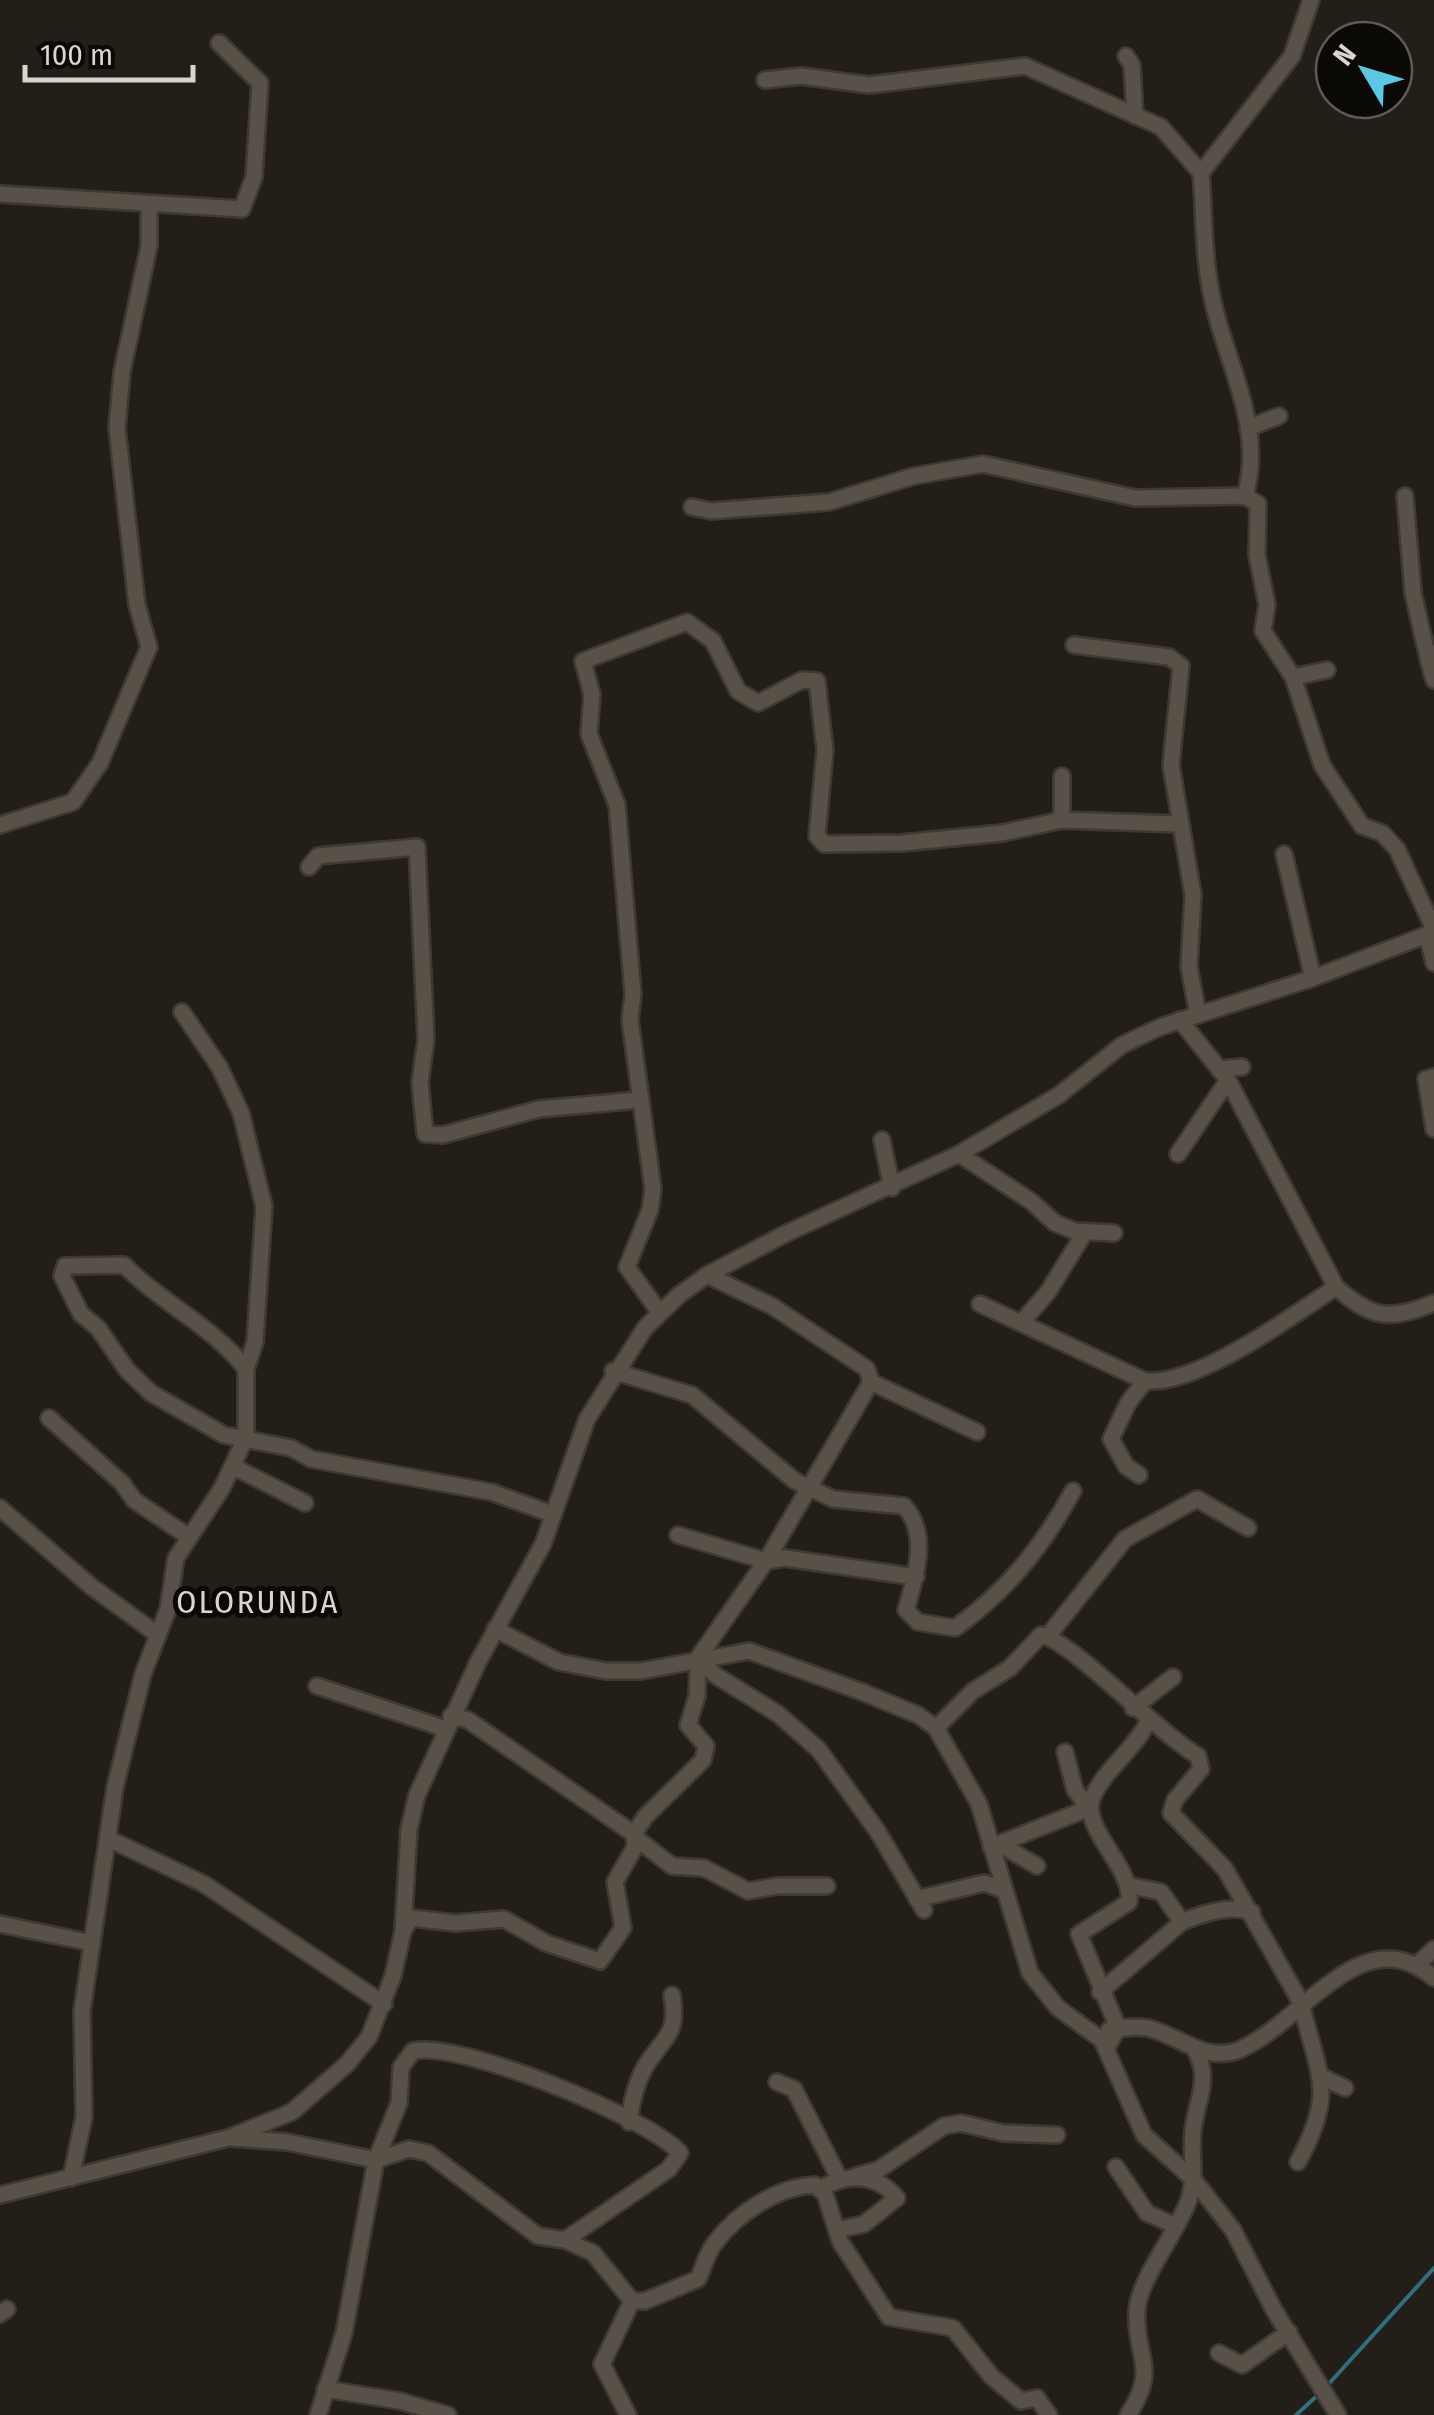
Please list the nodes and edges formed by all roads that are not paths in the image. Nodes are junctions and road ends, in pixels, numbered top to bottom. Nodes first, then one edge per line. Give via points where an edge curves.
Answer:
1 (1311, 0) edge
2 (218, 44) dead end
3 (1126, 56) dead end
4 (765, 80) dead end
5 (1136, 116) junction
6 (1201, 173) junction
7 (0, 194) edge
8 (150, 206) junction
9 (1279, 416) dead end
10 (1248, 428) junction
11 (1245, 496) junction
12 (1404, 496) dead end
13 (692, 507) dead end
14 (1074, 645) dead end
15 (1431, 655) edge
16 (1327, 670) dead end
17 (1293, 678) junction
18 (1434, 680) edge
19 (1062, 776) dead end
20 (1062, 820) junction
21 (1178, 824) junction
22 (0, 825) edge
23 (1284, 854) dead end
24 (309, 867) dead end
25 (1432, 932) edge
26 (1434, 963) edge
27 (1313, 978) junction
28 (182, 1012) dead end
29 (1198, 1014) junction
30 (1180, 1020) junction
31 (1242, 1068) dead end
32 (1224, 1074) junction
33 (1434, 1077) edge
34 (640, 1100) junction
35 (1434, 1128) edge
36 (882, 1140) dead end
37 (959, 1154) junction
38 (1178, 1154) dead end
39 (892, 1188) junction
40 (1086, 1232) junction
41 (1114, 1234) dead end
42 (706, 1275) junction
43 (1336, 1287) junction
44 (1434, 1303) edge
45 (980, 1304) dead end
46 (660, 1313) junction
47 (1022, 1324) junction
48 (246, 1369) junction
49 (614, 1371) junction
50 (1145, 1381) junction
51 (870, 1382) junction
52 (49, 1418) dead end
53 (977, 1432) dead end
54 (246, 1437) junction
55 (234, 1467) junction
56 (1139, 1474) dead end
57 (808, 1486) junction
58 (1074, 1491) dead end
59 (306, 1503) dead end
60 (0, 1508) edge
61 (552, 1514) junction
62 (1248, 1528) dead end
63 (678, 1535) dead end
64 (189, 1537) junction
65 (766, 1561) junction
66 (916, 1577) junction
67 (495, 1629) junction
68 (158, 1635) junction
69 (1048, 1636) junction
70 (698, 1658) junction
71 (1173, 1677) dead end
72 (316, 1686) dead end
73 (1133, 1708) junction
74 (1149, 1720) junction
75 (448, 1722) junction
76 (936, 1728) junction
77 (1065, 1752) dead end
78 (1089, 1808) junction
79 (636, 1837) junction
80 (109, 1839) junction
81 (996, 1846) junction
82 (1037, 1866) dead end
83 (827, 1886) dead end
84 (1132, 1886) junction
85 (1004, 1890) junction
86 (1252, 1912) junction
87 (1182, 1922) junction
88 (0, 1924) edge
89 (403, 1931) junction
90 (92, 1943) junction
91 (1434, 1949) edge
92 (1418, 1964) junction
93 (1434, 1978) edge
94 (1100, 1992) junction
95 (672, 1994) dead end
96 (384, 2004) junction
97 (1302, 2006) junction
98 (1118, 2028) junction
99 (1094, 2032) junction
100 (1194, 2048) junction
101 (1106, 2049) junction
102 (1322, 2078) junction
103 (777, 2082) dead end
104 (1345, 2088) dead end
105 (629, 2122) junction
106 (1057, 2136) dead end
107 (228, 2138) junction
108 (376, 2160) junction
109 (1298, 2162) dead end
110 (1116, 2167) dead end
111 (71, 2178) junction
112 (848, 2178) junction
113 (1194, 2180) junction
114 (820, 2189) junction
115 (0, 2195) edge
116 (1176, 2226) junction
117 (837, 2230) junction
118 (565, 2240) junction
119 (632, 2301) junction
120 (1289, 2332) junction
121 (1219, 2354) dead end
122 (325, 2388) junction
123 (318, 2415) edge
124 (448, 2415) edge
125 (628, 2415) edge
126 (1049, 2415) edge
127 (1128, 2415) edge
128 (1338, 2415) edge

1 - 6 street via 1292,56
2 - 8 street via 260,83 254,177 242,210
3 - 5 street
4 - 5 street via 801,76 869,85 1024,66
5 - 6 street via 1161,126
6 - 10 street via 1209,282
7 - 8 street
8 - 22 street via 117,428 136,605 149,647 100,764 73,802
9 - 10 street
10 - 11 street via 1254,466
11 - 13 street via 1135,498 982,464 829,502
11 - 17 street via 1258,504 1263,630
12 - 15 street via 1413,593
14 - 21 street via 1169,657 1180,666 1171,743
15 - 18 street
16 - 17 street
17 - 25 street via 1322,765 1362,826 1397,848
19 - 20 street
20 - 21 street
20 - 34 street via 902,844 824,844 818,836 825,750 817,682 802,680 758,704 738,691 713,641 687,622 583,661 592,695 589,734 616,804
21 - 29 street via 1193,895 1189,967
23 - 27 street
24 - 34 street via 318,856 417,847 426,1134 443,1136 540,1109
25 - 26 street
25 - 27 street
27 - 29 street
28 - 48 street via 241,1113 264,1206 256,1342
29 - 30 street
30 - 32 street
30 - 37 street via 1122,1045 1060,1094
31 - 32 street
32 - 38 street
32 - 43 street
33 - 35 street via 1426,1080
34 - 46 street via 653,1189 627,1267
36 - 39 street
37 - 39 street
37 - 40 street via 1055,1224
39 - 42 street
40 - 41 street
40 - 47 street
42 - 46 street
42 - 51 street via 787,1316 866,1369
43 - 44 street via 1362,1310 1394,1316
43 - 50 street via 1250,1344 1163,1383
45 - 47 street
46 - 49 street
47 - 50 street
48 - 54 street
48 - 54 street via 124,1265 65,1266 62,1276 81,1314 151,1393 224,1435
49 - 57 street via 692,1395
49 - 61 street via 587,1419
50 - 56 street via 1110,1440
51 - 53 street
51 - 57 street
52 - 64 street via 134,1500
54 - 55 street
54 - 61 street via 311,1460 491,1492
55 - 59 street
55 - 64 street
57 - 65 street
57 - 66 street via 833,1499 904,1506 919,1554
58 - 66 street via 1046,1540 991,1601 955,1628 908,1616
60 - 68 street
61 - 67 street via 543,1544
62 - 69 street via 1197,1499 1168,1512 1125,1540
63 - 65 street
64 - 68 street via 176,1558
65 - 66 street
65 - 70 street
67 - 70 street via 572,1666 641,1671
67 - 75 street
68 - 80 street via 129,1729
69 - 73 street
69 - 76 street via 973,1691
70 - 76 street via 749,1651 918,1715
70 - 79 street via 698,1696 688,1725 706,1746 704,1760 645,1817
70 - 85 street via 819,1750 920,1904 984,1883
71 - 73 street
72 - 75 street
73 - 74 street
74 - 78 street
74 - 86 street via 1198,1756 1201,1769 1172,1813 1224,1869
75 - 79 street via 468,1720
75 - 89 street via 408,1829
76 - 81 street via 966,1774
77 - 78 street via 1075,1790
78 - 81 street
78 - 84 street
79 - 83 street via 672,1866 704,1868 748,1892
79 - 89 street via 615,1882 624,1928 600,1961 546,1944 504,1919 412,1918
80 - 90 street
80 - 96 street via 204,1884
81 - 82 street
81 - 85 street
84 - 87 street via 1161,1892
84 - 94 street via 1129,1902 1080,1934
85 - 99 street via 1030,1974 1058,2008
86 - 87 street via 1200,1914
86 - 97 street
87 - 94 street
88 - 90 street
89 - 96 street
90 - 111 street via 82,2012 84,2116
91 - 92 street
92 - 93 street
92 - 97 street via 1394,1955 1342,1972
94 - 98 street
95 - 105 street via 671,2032 645,2067
96 - 107 street via 369,2037 314,2096
97 - 100 street via 1249,2046 1230,2053
97 - 102 street
98 - 99 street
98 - 100 street via 1146,2028
98 - 101 street
99 - 101 street
100 - 113 street via 1205,2079 1192,2131
101 - 113 street via 1144,2135
102 - 104 street
102 - 109 street via 1317,2120
103 - 112 street via 794,2089
105 - 108 street via 510,2069 418,2049 400,2067 400,2103
105 - 118 street via 680,2153 669,2169
106 - 112 street via 944,2126 878,2170
107 - 108 street
107 - 111 street
108 - 118 street via 409,2149 428,2153 538,2236
108 - 122 street via 344,2332
110 - 116 street via 1147,2213
111 - 115 street
112 - 114 street
112 - 117 street via 892,2192 895,2202 864,2224
113 - 116 street
113 - 120 street via 1233,2230
114 - 117 street
114 - 119 street via 809,2185 765,2201 715,2243 698,2279
116 - 127 street via 1136,2308 1146,2356 1144,2387
117 - 126 street via 889,2317 953,2328 991,2376 1021,2401 1037,2398
118 - 119 street via 593,2254
119 - 125 street via 602,2364
120 - 121 street via 1242,2365
120 - 128 street
122 - 123 street
122 - 124 street

